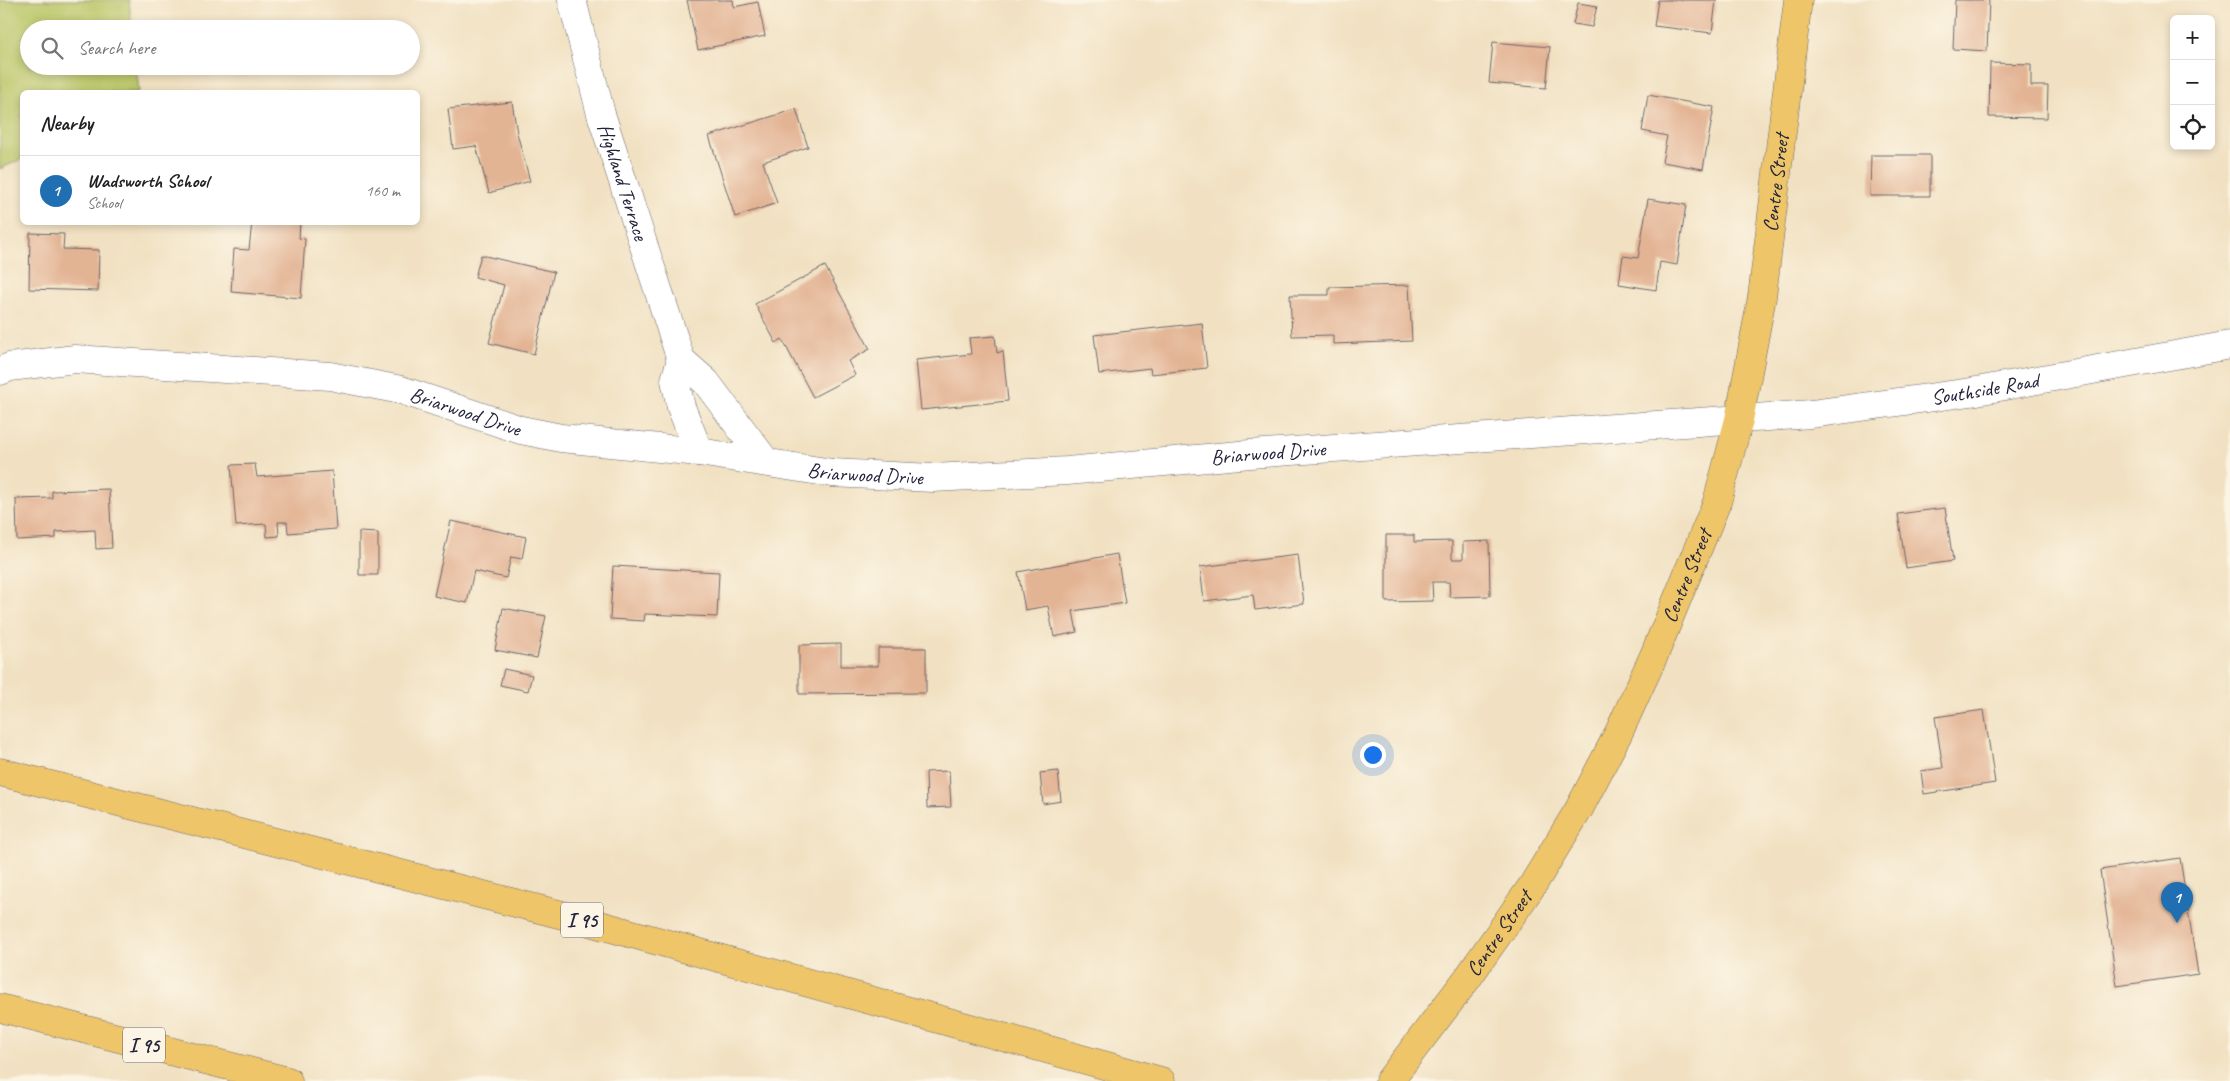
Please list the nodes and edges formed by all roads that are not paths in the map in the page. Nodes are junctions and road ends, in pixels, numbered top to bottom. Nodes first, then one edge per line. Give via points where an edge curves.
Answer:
1 (572, 0) edge
2 (1798, 0) edge
3 (2230, 345) edge
4 (681, 360) junction
5 (0, 371) edge
6 (1739, 420) junction
7 (699, 452) junction
8 (766, 462) junction
9 (0, 772) edge
10 (0, 1008) edge
11 (288, 1081) edge
12 (1161, 1081) edge
13 (1389, 1081) edge

1 - 4 street, Highland Terrace via 601,114
2 - 6 main road, Centre Street via 1762,297
3 - 6 street, Southside Road via 1971,392 1811,414
4 - 7 street, Highland Terrace via 676,380 681,407
4 - 8 street via 706,382
5 - 7 street, Briarwood Drive via 75,359 330,376 401,390 521,430 561,438
6 - 8 street, Briarwood Drive via 1250,454 1067,471 933,478 832,473
6 - 13 main road, Centre Street via 1717,502 1655,654 1580,809 1532,886 1467,979
7 - 8 street, Briarwood Drive
9 - 12 main road, I 95 via 582,920
10 - 11 main road, I 95

